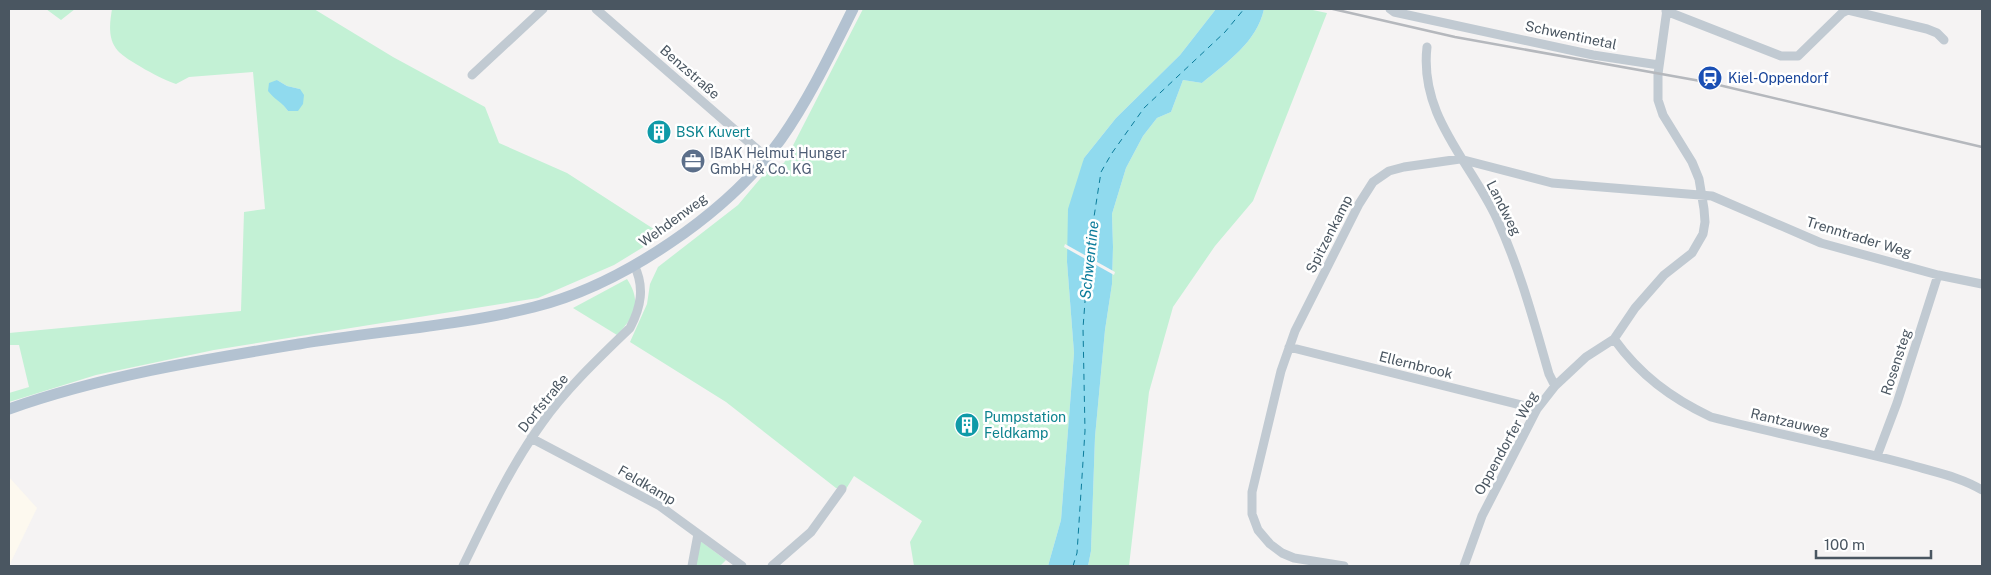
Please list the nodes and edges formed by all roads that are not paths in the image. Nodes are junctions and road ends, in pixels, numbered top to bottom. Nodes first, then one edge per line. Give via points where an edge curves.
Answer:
1 (543, 9) edge
2 (596, 9) edge
3 (853, 9) edge
4 (1390, 9) edge
5 (1666, 12) edge
6 (1944, 40) dead end
7 (1426, 47) dead end
8 (1659, 65) junction
9 (472, 75) dead end
10 (766, 157) junction
11 (1460, 159) junction
12 (1703, 195) junction
13 (634, 265) junction
14 (1938, 275) junction
15 (1982, 284) edge
16 (1614, 339) junction
17 (1289, 347) junction
18 (1555, 386) junction
19 (9, 409) edge
20 (1537, 410) junction
21 (531, 438) junction
22 (1877, 456) junction
23 (842, 489) dead end
24 (1982, 490) edge
25 (698, 534) junction
26 (463, 566) edge
27 (692, 566) edge
28 (742, 566) edge
29 (772, 566) edge
30 (1344, 566) edge
31 (1464, 566) edge

1 - 9 street
2 - 10 street, Benzstraße
3 - 10 main road, Wehdenweg via 811,89 781,139
4 - 8 street, Schwentinetal via 1593,55
5 - 6 street via 1781,56 1798,56 1848,10 1927,29
5 - 8 street, Oppendorfer Weg
7 - 11 street, Landweg via 1429,89 1436,113
8 - 12 street, Oppendorfer Weg via 1660,107 1692,162
10 - 13 main road, Wehdenweg via 731,195 695,225
11 - 12 street, Spitzenkamp via 1552,183
11 - 17 street, Spitzenkamp via 1389,171 1374,182 1359,204
11 - 18 street, Landweg via 1486,199 1506,241
12 - 14 street, Trenntrader Weg via 1821,243
12 - 16 street, Oppendorfer Weg via 1705,222 1698,243 1687,258 1664,275
13 - 19 main road, Wehdenweg via 564,298 535,307 298,344 136,374 46,396
13 - 21 street, Dorfstraße via 640,276 641,292 637,315 630,328 566,394
14 - 15 street, Trenntrader Weg
14 - 22 street, Rosensteg
16 - 18 street, Oppendorfer Weg via 1586,356
16 - 22 street, Rantzauweg via 1645,376 1711,417
17 - 20 street, Ellernbrook
17 - 30 street, Spitzenkamp via 1252,492 1252,514 1258,530 1282,553
18 - 20 street, Oppendorfer Weg
20 - 31 street, Oppendorfer Weg via 1482,516
21 - 25 street, Feldkamp via 660,506
21 - 26 street, Dorfstraße
22 - 24 street, Rantzauweg
23 - 29 street via 811,532
25 - 27 street
25 - 28 street, Feldkamp

